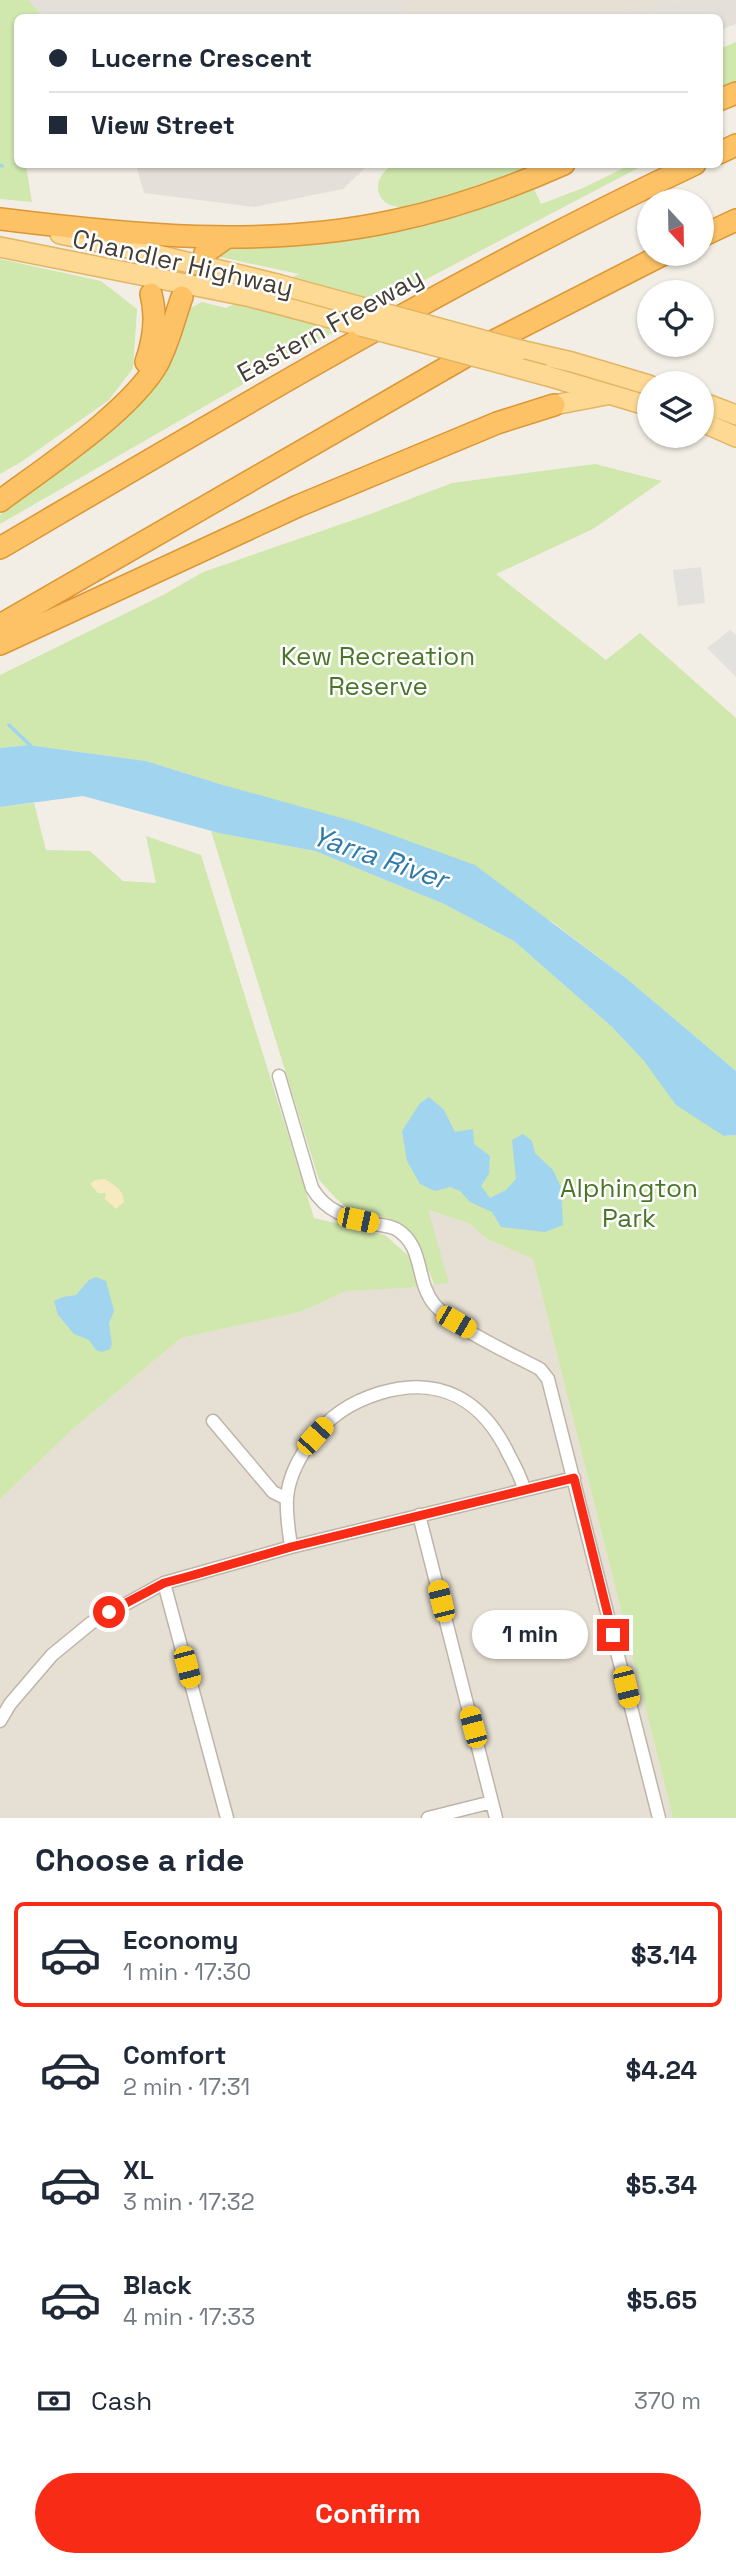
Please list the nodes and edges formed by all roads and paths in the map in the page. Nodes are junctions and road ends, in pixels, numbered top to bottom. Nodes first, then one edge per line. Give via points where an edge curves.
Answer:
1 (553, 168) edge
2 (687, 168) edge
3 (736, 220) edge
4 (0, 221) edge
5 (714, 230) edge
6 (227, 237) junction
7 (0, 247) edge
8 (202, 266) junction
9 (641, 266) edge
10 (141, 275) junction
11 (185, 290) junction
12 (151, 294) joint
13 (520, 350) junction
14 (637, 381) edge
15 (547, 384) junction
16 (610, 395) junction
17 (637, 403) edge
18 (714, 407) edge
19 (113, 413) junction
20 (736, 415) edge
21 (714, 427) edge
22 (736, 437) edge
23 (0, 501) edge
24 (0, 548) edge
25 (0, 625) edge
26 (0, 644) edge
27 (279, 1076) dead end
28 (213, 1421) dead end
29 (574, 1478) junction
30 (524, 1489) junction
31 (287, 1499) junction
32 (419, 1515) junction
33 (291, 1547) junction
34 (164, 1583) junction
35 (0, 1721) edge
36 (492, 1802) junction
37 (227, 1818) edge
38 (428, 1818) edge
39 (496, 1818) edge
40 (659, 1818) edge

1 - 6 highway via 393,221 311,233
2 - 24 highway, Eastern Freeway via 387,323
3 - 5 highway
4 - 6 highway
4 - 8 main road, Chandler Highway
6 - 8 highway via 205,253
7 - 10 main road, Chandler Highway
8 - 11 main road
8 - 13 main road, Chandler Highway, bridge
9 - 25 highway via 482,347
10 - 11 main road, Chandler Highway
10 - 12 main road
11 - 15 main road, Chandler Highway, bridge via 251,297
11 - 19 highway via 157,365
12 - 19 highway via 154,335 149,353
13 - 14 main road, Chandler Highway
13 - 15 main road
15 - 16 main road
15 - 16 main road, Chandler Highway
15 - 26 highway via 497,423 298,506
16 - 17 main road, Chandler Highway
18 - 20 main road
19 - 23 highway
21 - 22 main road
27 - 29 street via 312,1188 320,1201 358,1220 396,1229 413,1245 433,1303 456,1322 540,1369 551,1387
28 - 31 street via 273,1492
29 - 30 street
29 - 40 street
30 - 31 street via 499,1435 479,1410 451,1393 398,1388 359,1399 332,1416 297,1461
30 - 32 street
31 - 33 street
32 - 33 street
32 - 36 street
33 - 34 street
34 - 35 street via 91,1623 52,1655
34 - 37 street
36 - 38 street
36 - 39 street

